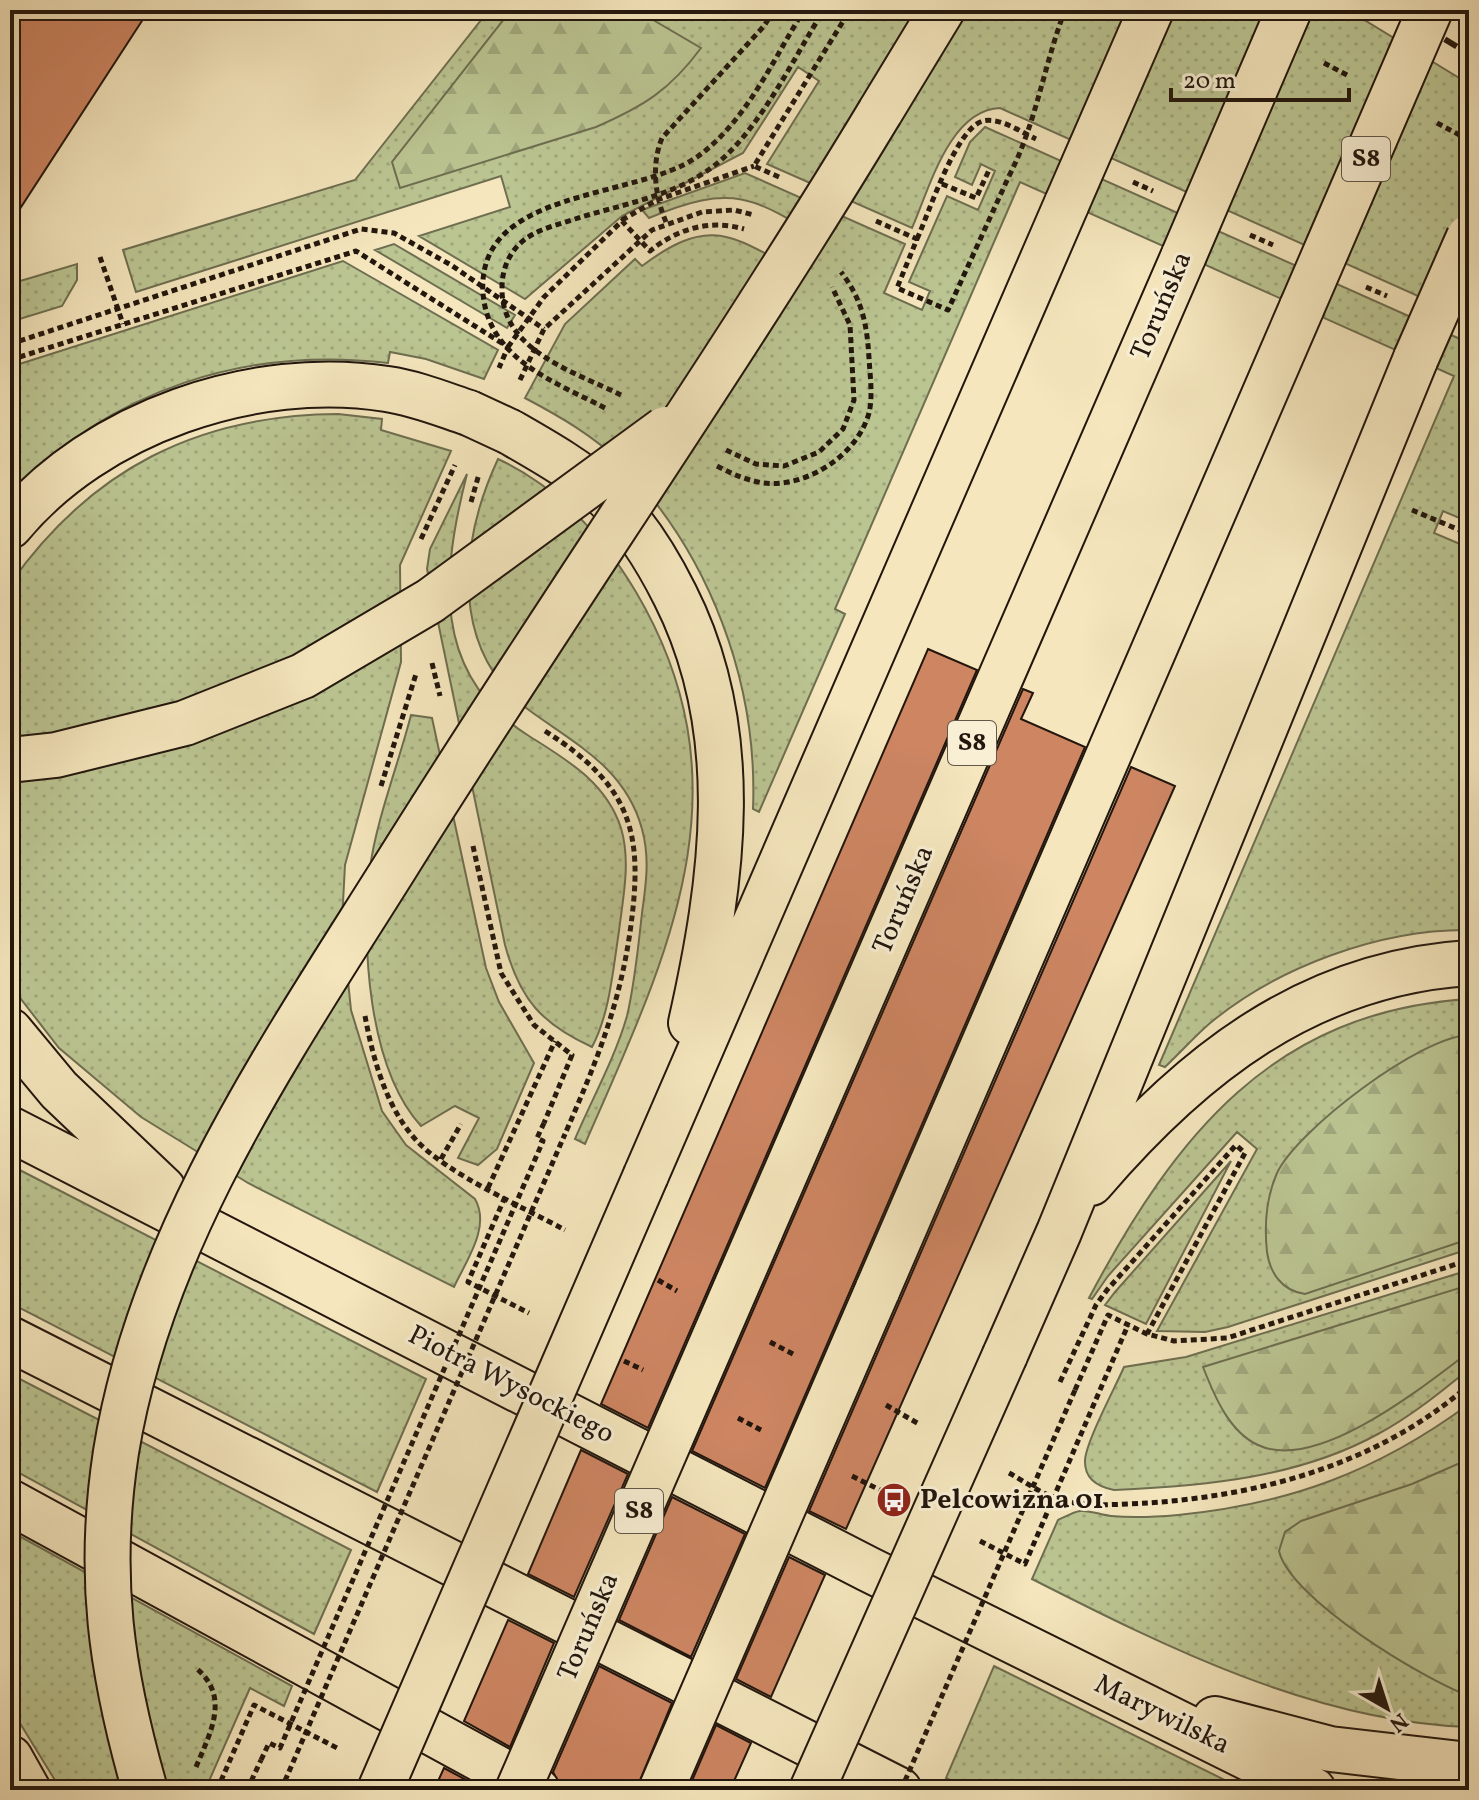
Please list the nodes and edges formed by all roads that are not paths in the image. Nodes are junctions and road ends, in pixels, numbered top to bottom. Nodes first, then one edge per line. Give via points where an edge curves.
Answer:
1 (942, 10) edge
2 (1151, 10) edge
3 (1289, 10) edge
4 (1430, 10) edge
5 (1469, 237) edge
6 (700, 398) junction
7 (10, 526) edge
8 (10, 760) edge
9 (1469, 963) edge
10 (10, 1031) edge
11 (10, 1129) edge
12 (646, 1175) junction
13 (1059, 1232) junction
14 (246, 1249) junction
15 (10, 1339) edge
16 (10, 1502) edge
17 (1011, 1641) junction
18 (10, 1758) edge
19 (1469, 1765) edge
20 (28, 1790) edge
21 (145, 1790) edge
22 (380, 1790) edge
23 (518, 1790) edge
24 (537, 1790) edge
25 (661, 1790) edge
26 (812, 1790) edge
27 (900, 1790) edge
28 (1313, 1790) edge

1 - 6 main road, bridge via 778,281
2 - 12 main road, bridge
3 - 23 main road, Toruńska / S8, bridge
4 - 25 main road, S8, bridge
5 - 13 main road, bridge
6 - 8 main road, bridge via 610,472 430,601 303,676 140,736
6 - 21 main road, bridge via 547,625 276,1058 208,1183 171,1268 139,1356 117,1450 107,1538 109,1632
7 - 12 main road, bridge via 52,483 131,433 223,398 310,384 387,389 469,413 510,432 607,497 647,545 692,633 711,687 723,778 708,943 682,1068
9 - 13 main road via 1366,980 1296,1009 1240,1043 1122,1146
10 - 14 main road via 59,1090 135,1165
11 - 14 main road, Piotra Wysockiego
12 - 22 main road, bridge
13 - 26 main road, bridge
14 - 17 main road, Piotra Wysockiego
15 - 27 main road
16 - 24 main road
17 - 19 main road via 1151,1698 1248,1728 1357,1753
17 - 28 main road, Marywilska
18 - 20 main road

